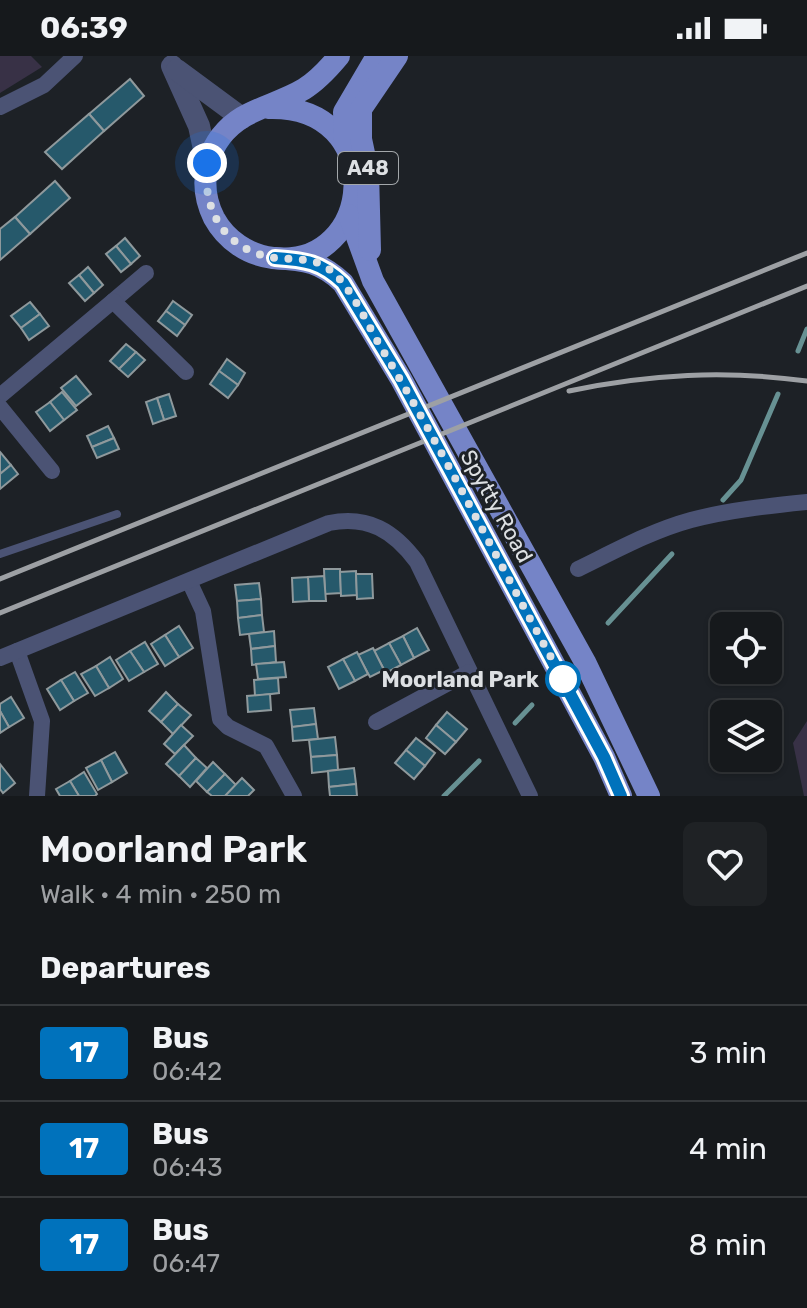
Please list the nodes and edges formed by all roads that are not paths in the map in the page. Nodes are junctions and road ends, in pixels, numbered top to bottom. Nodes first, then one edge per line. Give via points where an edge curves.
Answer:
1 (75, 56) edge
2 (339, 56) edge
3 (377, 56) edge
4 (397, 56) edge
5 (166, 61) edge
6 (0, 107) edge
7 (268, 108) junction
8 (242, 118) junction
9 (345, 142) junction
10 (207, 163) junction
11 (349, 215) junction
12 (275, 258) junction
13 (146, 273) dead end
14 (378, 291) junction
15 (113, 301) junction
16 (186, 372) dead end
17 (0, 396) edge
18 (0, 407) edge
19 (52, 471) dead end
20 (807, 502) edge
21 (117, 514) dead end
22 (0, 554) edge
23 (578, 569) dead end
24 (190, 583) junction
25 (17, 651) junction
26 (0, 658) edge
27 (469, 672) junction
28 (376, 722) dead end
29 (37, 796) edge
30 (294, 796) edge
31 (530, 796) edge
32 (621, 796) edge
33 (649, 796) edge

1 - 6 street via 44,85
2 - 7 main road, A48 via 306,88
3 - 9 main road, A48 via 344,112
4 - 14 main road, A48 via 372,88 359,122 368,172 369,247
5 - 8 street
5 - 10 street via 199,126
7 - 8 main road, A48
7 - 9 main road, A48 via 312,114
8 - 10 main road, A48 via 215,145
9 - 11 main road, A48 via 356,191
10 - 12 main road via 209,207 219,226 253,253
11 - 12 main road, A48 via 319,248
11 - 14 main road, Spytty Road / A48
12 - 32 main road, Spytty Road via 312,261 343,283 401,379
13 - 15 street
14 - 33 main road, Spytty Road / A48 via 585,662
15 - 16 street
15 - 17 street
18 - 19 street
20 - 23 street via 689,521
21 - 22 lane
24 - 25 street
24 - 27 street via 329,523 374,524 393,535 417,562
24 - 30 street via 203,611 220,719 266,746
25 - 26 street
25 - 29 street via 42,721
27 - 28 street
27 - 31 street

